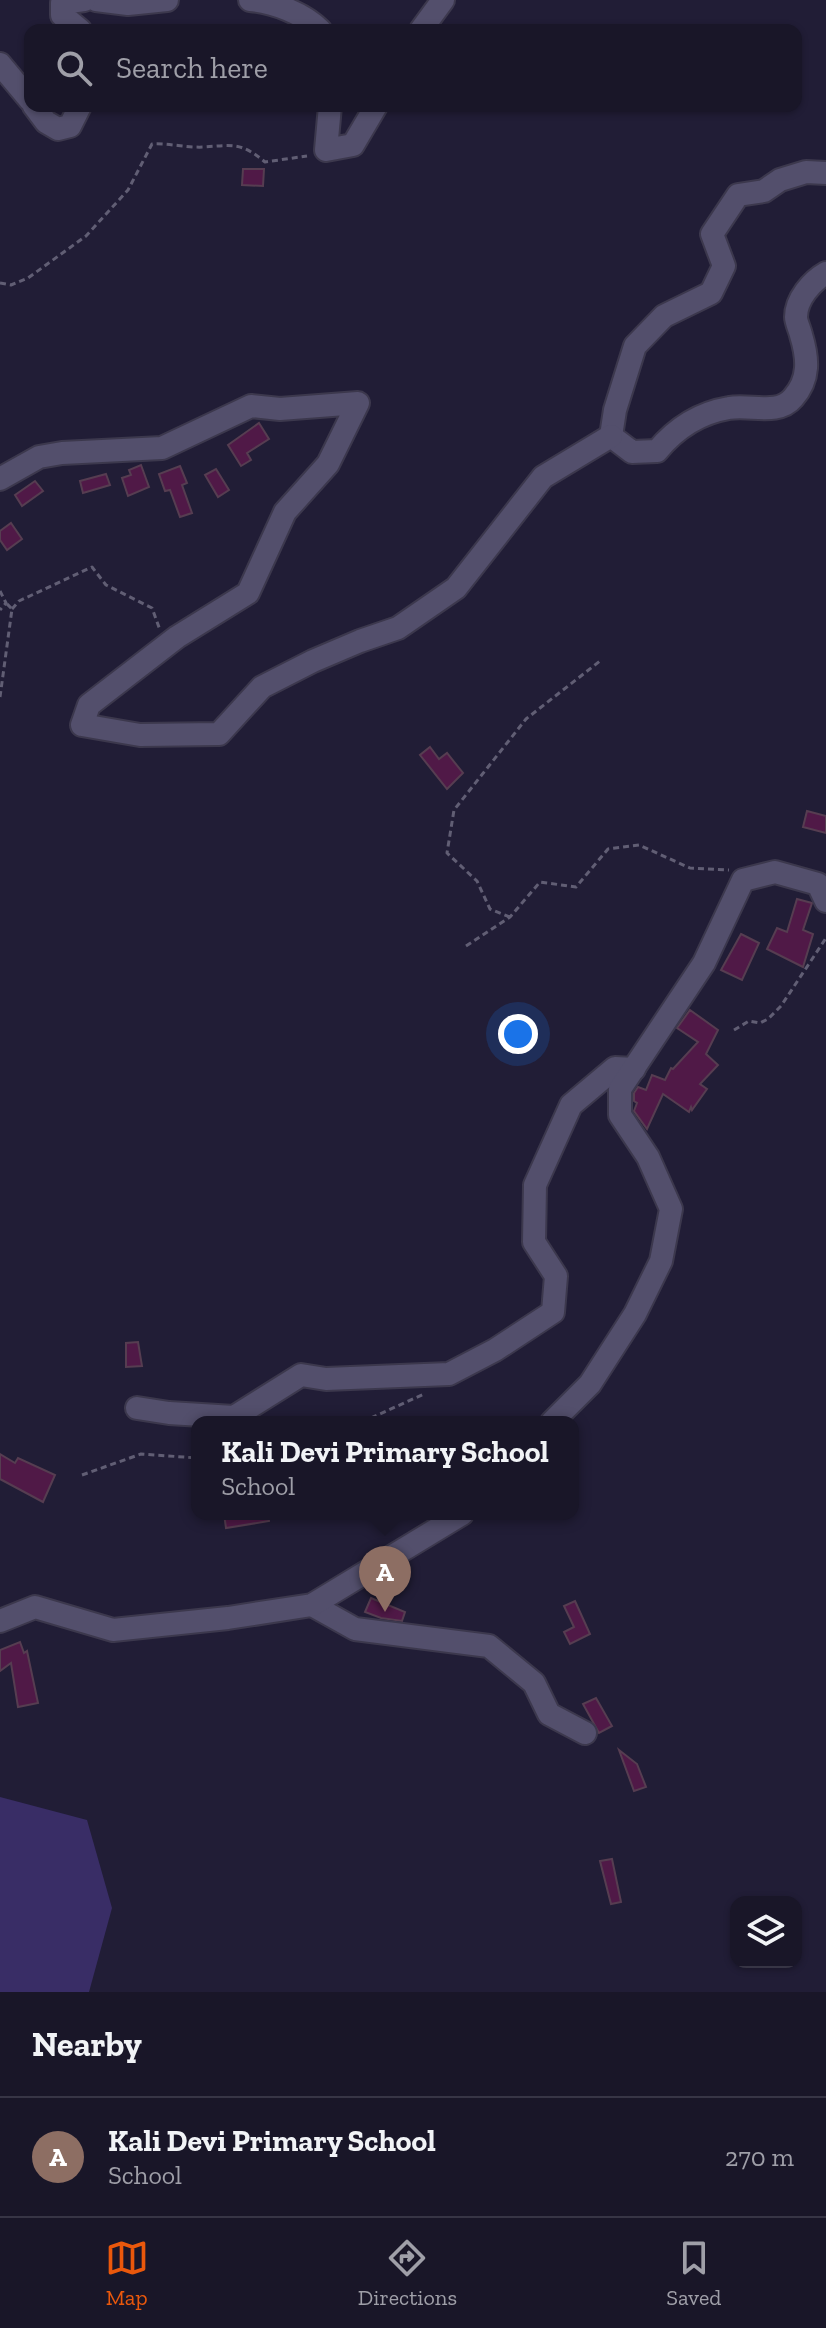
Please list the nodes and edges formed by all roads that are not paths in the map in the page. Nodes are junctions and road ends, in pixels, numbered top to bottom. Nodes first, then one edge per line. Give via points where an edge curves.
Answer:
1 (84, 0) edge
2 (96, 0) edge
3 (167, 0) edge
4 (250, 0) edge
5 (443, 0) edge
6 (73, 24) edge
7 (314, 24) edge
8 (425, 24) edge
9 (0, 64) edge
10 (24, 93) edge
11 (38, 112) edge
12 (77, 112) edge
13 (329, 112) edge
14 (372, 112) edge
15 (826, 173) edge
16 (826, 273) edge
17 (611, 436) junction
18 (0, 479) edge
19 (823, 885) edge
20 (634, 1069) junction
21 (137, 1408) dead end
22 (218, 1416) edge
23 (236, 1416) edge
24 (558, 1416) edge
25 (452, 1520) edge
26 (312, 1605) junction
27 (0, 1621) edge
28 (585, 1733) dead end

1 - 6 street via 62,3 62,15
2 - 3 street
4 - 7 street
5 - 8 street
9 - 10 street
11 - 12 street via 58,129 70,126
13 - 14 street via 326,150 353,145
15 - 17 street via 806,172 764,191 738,195 712,234 724,266 711,293 664,316 635,346
16 - 17 street via 804,293 796,317 808,370 791,401 770,410 751,405 696,418 673,431 657,451 632,452
17 - 18 street via 543,477 456,588 398,628 262,687 219,734 140,735 82,725 89,705 166,645 248,593 285,512 328,464 358,403 251,406 162,448 39,457
19 - 20 street via 775,872 743,880 704,963
20 - 23 street via 615,1068 571,1105 535,1185 534,1242 556,1276 553,1312 449,1374 326,1379 301,1375
20 - 24 street via 620,1089 620,1115 648,1157 671,1209 661,1261 590,1384
21 - 22 street
25 - 26 street
26 - 27 street via 113,1630 35,1607
26 - 28 street via 355,1629 489,1646 534,1683 549,1714

